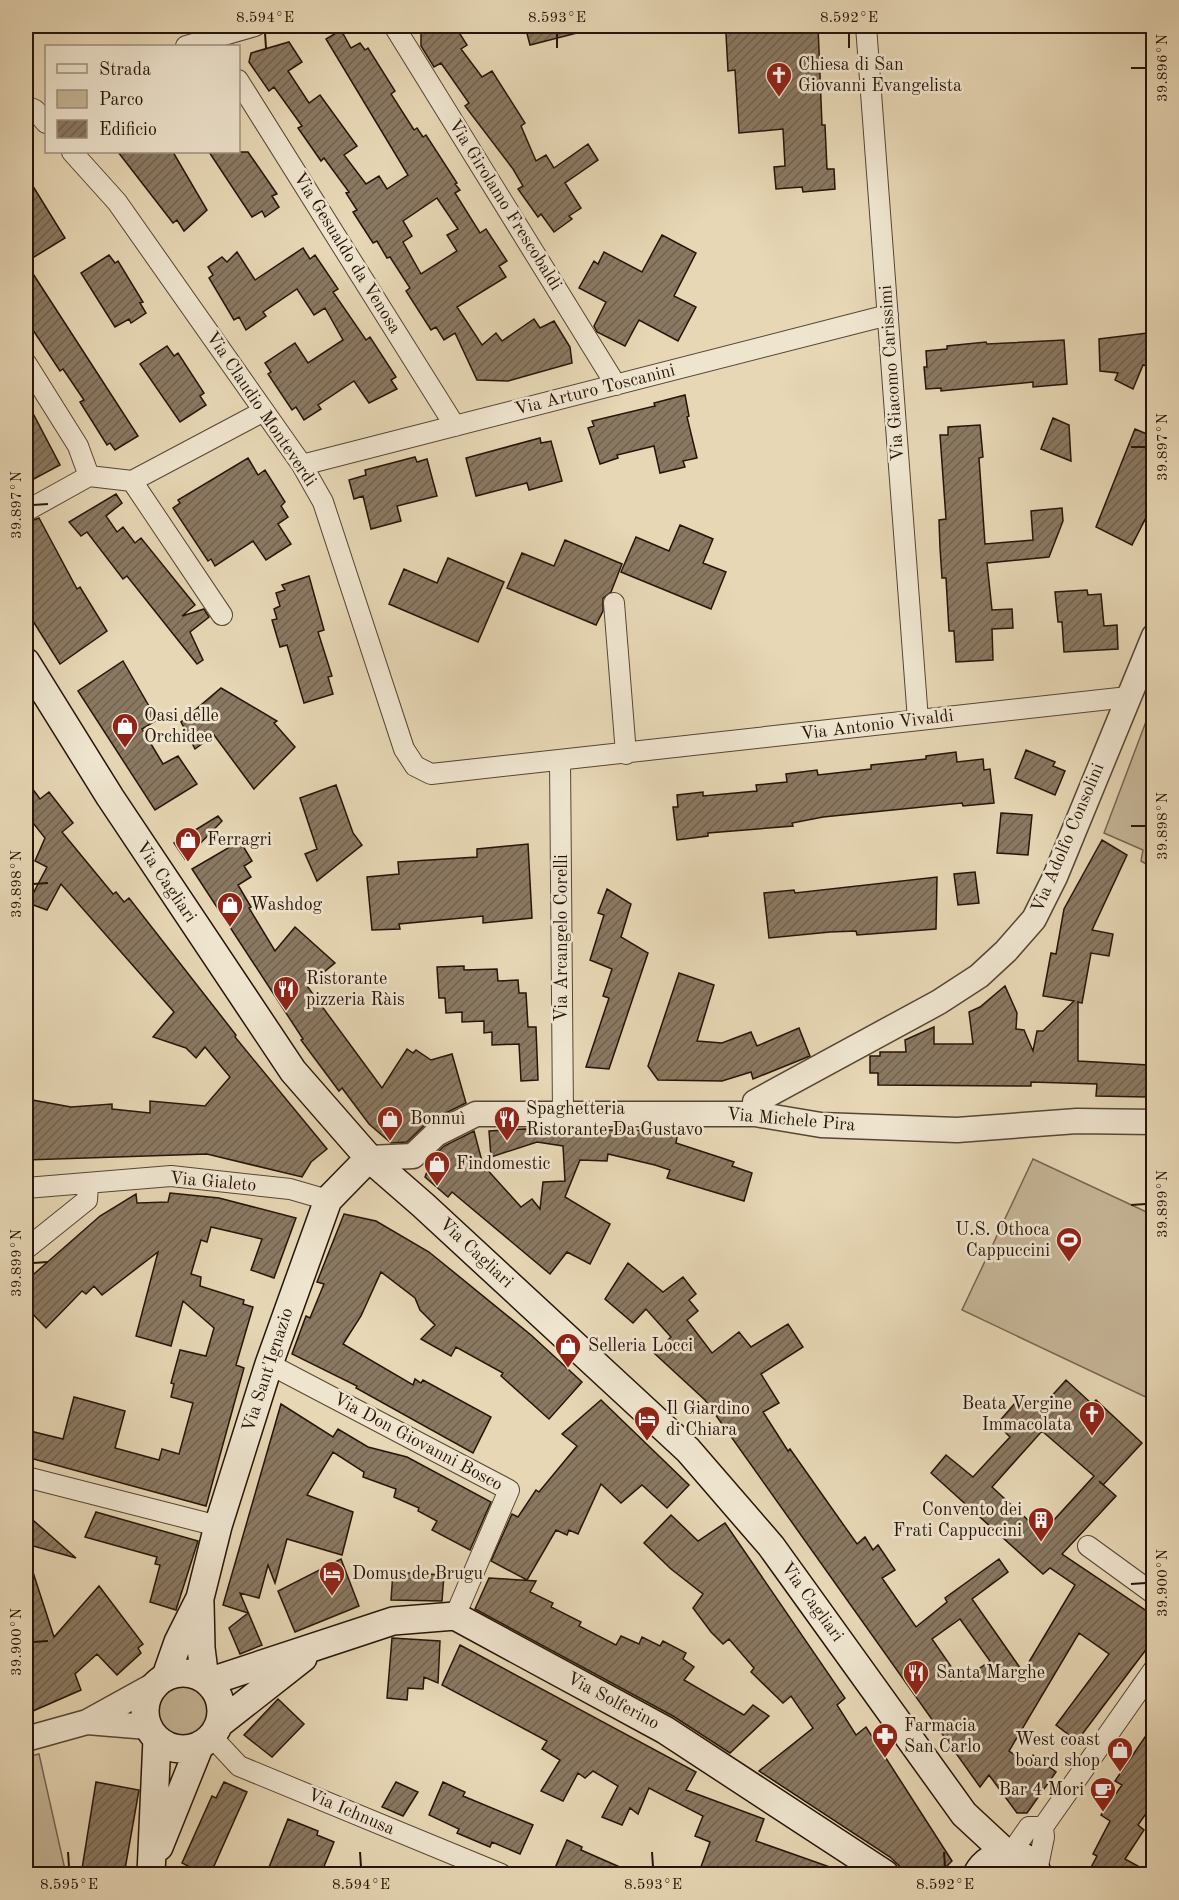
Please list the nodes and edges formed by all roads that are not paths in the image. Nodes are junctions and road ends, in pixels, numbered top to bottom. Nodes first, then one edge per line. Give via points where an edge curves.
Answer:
1 (255, 26) edge
2 (394, 26) edge
3 (866, 26) edge
4 (215, 43) edge
5 (196, 45) edge
6 (240, 83) edge
7 (73, 153) edge
8 (888, 315) junction
9 (26, 363) edge
10 (616, 385) junction
11 (264, 411) junction
12 (455, 426) junction
13 (302, 465) junction
14 (89, 476) junction
15 (132, 481) junction
16 (26, 511) edge
17 (614, 603) dead end
18 (222, 615) dead end
19 (1154, 636) edge
20 (26, 662) edge
21 (1128, 696) junction
22 (918, 720) junction
23 (626, 754) junction
24 (560, 762) junction
25 (415, 766) joint
26 (563, 1114) junction
27 (755, 1114) junction
28 (1154, 1122) edge
29 (369, 1158) junction
30 (88, 1184) junction
31 (26, 1191) edge
32 (328, 1200) junction
33 (26, 1249) edge
34 (269, 1364) junction
35 (26, 1477) edge
36 (218, 1526) junction
37 (1088, 1545) dead end
38 (1154, 1594) edge
39 (200, 1598) junction
40 (455, 1616) junction
41 (316, 1648) junction
42 (1154, 1669) edge
43 (160, 1681) junction
44 (206, 1681) junction
45 (87, 1722) junction
46 (152, 1733) junction
47 (210, 1735) junction
48 (26, 1739) edge
49 (964, 1814) junction
50 (1043, 1827) junction
51 (1009, 1853) junction
52 (152, 1868) edge
53 (1038, 1873) edge
54 (501, 1875) edge
55 (885, 1875) edge
56 (977, 1875) edge

1 - 4 street
2 - 10 street, Via Girolamo Frescobaldi
3 - 8 street, Via Giacomo Carissimi
4 - 5 street
6 - 12 street, Via Gesualdo da Venosa
7 - 11 street, Via Claudio Monteverdi via 117,202
8 - 10 street, Via Arturo Toscanini
8 - 22 street, Via Giacomo Carissimi
9 - 14 street via 78,446
10 - 12 street, Via Arturo Toscanini
11 - 13 street, Via Claudio Monteverdi
11 - 15 street
12 - 13 street, Via Arturo Toscanini
13 - 25 street, Via Claudio Monteverdi via 323,502 404,749
14 - 15 street
14 - 16 street
15 - 18 street
17 - 23 street
19 - 21 street, Via Adolfo Consolini
20 - 29 main road, Via Cagliari via 110,797 293,1071
21 - 22 street, Via Antonio Vivaldi
21 - 27 street, Via Adolfo Consolini via 1055,877 1034,919 1006,951 979,976 939,1002 755,1102
22 - 23 street, Via Antonio Vivaldi
23 - 24 street, Via Antonio Vivaldi
24 - 25 street, Via Antonio Vivaldi via 431,774
24 - 26 street, Via Arcangelo Corelli
26 - 27 street, Via Michele Pira
26 - 29 street, Via Michele Pira via 476,1114 436,1134 413,1156
27 - 28 street, Via Michele Pira via 820,1125 957,1130 1077,1121
29 - 32 main road, Via Sant'Ignazio
29 - 49 main road, Via Cagliari via 688,1450 771,1546
30 - 31 street, Via Gialeto
30 - 32 street, Via Gialeto via 171,1176 290,1189
30 - 33 street via 87,1200
32 - 34 main road, Via Sant'Ignazio
34 - 36 main road, Via Sant'Ignazio
34 - 40 street, Via Don Giovanni Bosco via 509,1490
35 - 36 street
36 - 39 main road, Via Sant'Ignazio
37 - 38 street
39 - 43 main road, Via Sant'Ignazio
39 - 44 main road, Via Sant'Ignazio
40 - 41 main road via 393,1621
40 - 55 main road, Via Solferino via 665,1730
41 - 44 main road
41 - 47 main road
42 - 50 street
43 - 44 main road via 188,1673
43 - 45 street
43 - 46 main road via 145,1706
44 - 47 main road via 221,1706
45 - 46 street
45 - 48 street
46 - 47 main road via 173,1748 191,1748
46 - 52 main road
47 - 52 main road
47 - 54 street, Via Ichnusa via 239,1766
49 - 51 main road, Via Cagliari
49 - 56 main road, Via Cagliari
50 - 51 street via 1029,1827
50 - 53 street
51 - 53 main road, Via Cagliari via 1024,1857
51 - 56 main road via 988,1859

